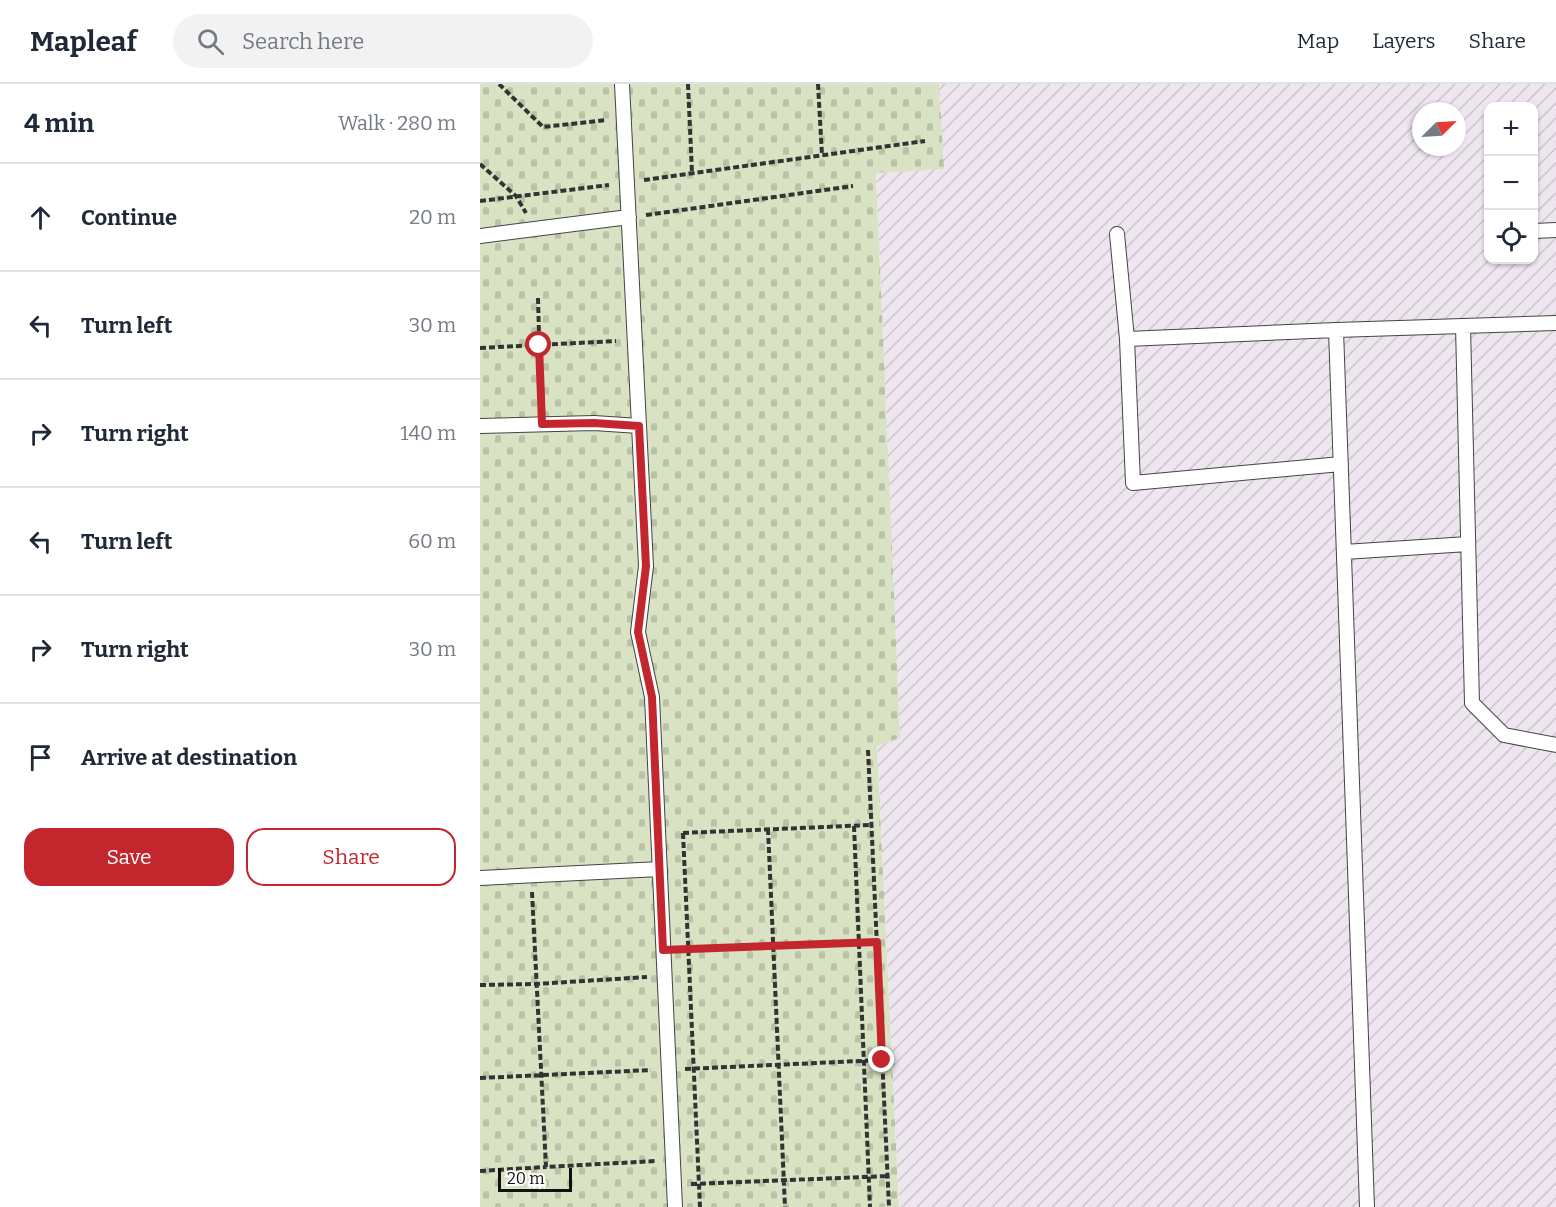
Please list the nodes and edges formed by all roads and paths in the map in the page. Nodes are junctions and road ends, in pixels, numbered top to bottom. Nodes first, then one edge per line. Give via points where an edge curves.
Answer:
1 (499, 84) edge
2 (622, 84) edge
3 (688, 84) edge
4 (818, 84) edge
5 (624, 118) junction
6 (925, 141) dead end
7 (822, 155) junction
8 (480, 164) edge
9 (692, 173) junction
10 (627, 183) junction
11 (853, 186) dead end
12 (516, 196) junction
13 (480, 201) edge
14 (629, 217) junction
15 (535, 229) junction
16 (1556, 230) edge
17 (1538, 231) edge
18 (1117, 234) dead end
19 (480, 236) edge
20 (538, 298) dead end
21 (1556, 323) edge
22 (1463, 326) junction
23 (1336, 330) junction
24 (1127, 339) junction
25 (635, 340) junction
26 (539, 345) junction
27 (480, 348) edge
28 (542, 424) junction
29 (480, 426) edge
30 (639, 426) junction
31 (1341, 464) junction
32 (1468, 543) junction
33 (1344, 552) junction
34 (1556, 745) edge
35 (868, 750) dead end
36 (871, 825) junction
37 (854, 826) junction
38 (768, 829) junction
39 (683, 833) junction
40 (658, 834) junction
41 (660, 869) junction
42 (531, 876) junction
43 (480, 878) edge
44 (877, 942) junction
45 (859, 943) junction
46 (773, 946) junction
47 (688, 949) junction
48 (663, 950) junction
49 (665, 976) junction
50 (536, 984) junction
51 (480, 985) edge
52 (673, 1160) junction
53 (546, 1167) junction
54 (480, 1171) edge
55 (868, 1176) junction
56 (888, 1176) junction
57 (783, 1180) junction
58 (699, 1183) junction
59 (674, 1184) junction
60 (675, 1207) edge
61 (700, 1207) edge
62 (785, 1207) edge
63 (870, 1207) edge
64 (889, 1207) edge
65 (1367, 1207) edge

1 - 5 path via 543,127
2 - 5 lane
3 - 9 path
4 - 7 path
5 - 10 lane
6 - 7 path
7 - 9 path
8 - 12 path
9 - 10 path
10 - 12 path
10 - 14 lane
11 - 14 path
12 - 13 path
12 - 15 path
14 - 15 lane
14 - 25 lane
15 - 19 lane
16 - 17 lane
18 - 24 lane
20 - 26 path
21 - 22 lane
22 - 23 lane
22 - 32 lane
23 - 24 lane
23 - 31 lane
24 - 31 lane via 1133,483
25 - 26 path
25 - 30 lane
26 - 27 path
26 - 28 path
28 - 29 lane
28 - 30 lane
30 - 40 lane via 646,566 638,632 652,697
31 - 33 lane
32 - 33 lane
32 - 34 lane via 1472,703 1504,735
33 - 65 lane
35 - 36 path
36 - 37 path
36 - 44 path
37 - 38 path
37 - 45 path
38 - 39 path
38 - 46 path
39 - 40 path
39 - 47 path
40 - 41 lane
41 - 42 lane
41 - 48 lane
42 - 43 lane
42 - 50 path
44 - 45 path
44 - 56 path
45 - 46 path
45 - 55 path
46 - 47 path
46 - 57 path
47 - 48 path
47 - 58 path
48 - 49 lane
49 - 50 path
49 - 52 lane
50 - 51 path
50 - 53 path
52 - 53 path
52 - 59 lane
53 - 54 path
55 - 56 path
55 - 57 path
55 - 63 path
56 - 64 path
57 - 58 path
57 - 62 path
58 - 59 path
58 - 61 path
59 - 60 lane

